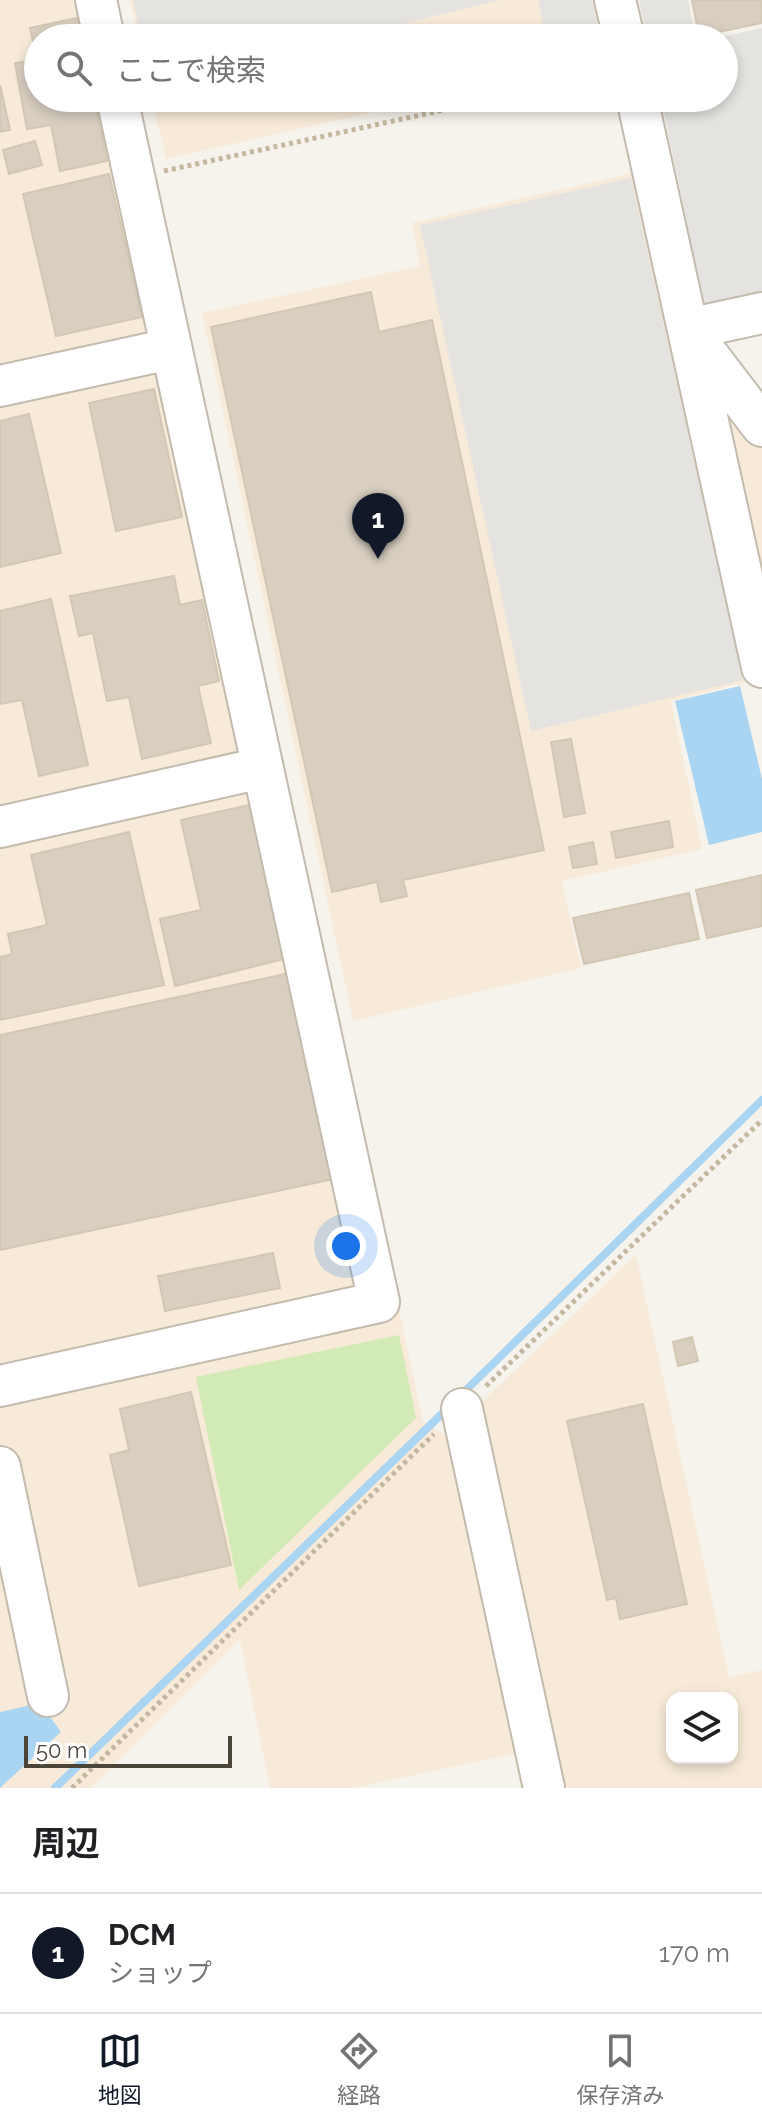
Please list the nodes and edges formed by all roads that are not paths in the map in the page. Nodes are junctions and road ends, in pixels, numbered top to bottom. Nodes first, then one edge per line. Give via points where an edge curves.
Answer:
1 (96, 0) edge
2 (615, 0) edge
3 (101, 24) edge
4 (621, 24) edge
5 (120, 112) edge
6 (640, 112) edge
7 (762, 313) edge
8 (688, 329) junction
9 (170, 349) junction
10 (0, 386) edge
11 (762, 426) edge
12 (762, 667) edge
13 (261, 768) junction
14 (0, 827) edge
15 (0, 1386) edge
16 (462, 1409) road end
17 (0, 1467) edge
18 (48, 1696) dead end
19 (544, 1788) edge

1 - 3 street
2 - 4 street
5 - 9 street
6 - 8 street
7 - 8 street
8 - 11 street
8 - 12 street
9 - 10 street
9 - 13 street
13 - 14 street
13 - 15 street via 379,1302
16 - 19 street
17 - 18 street

